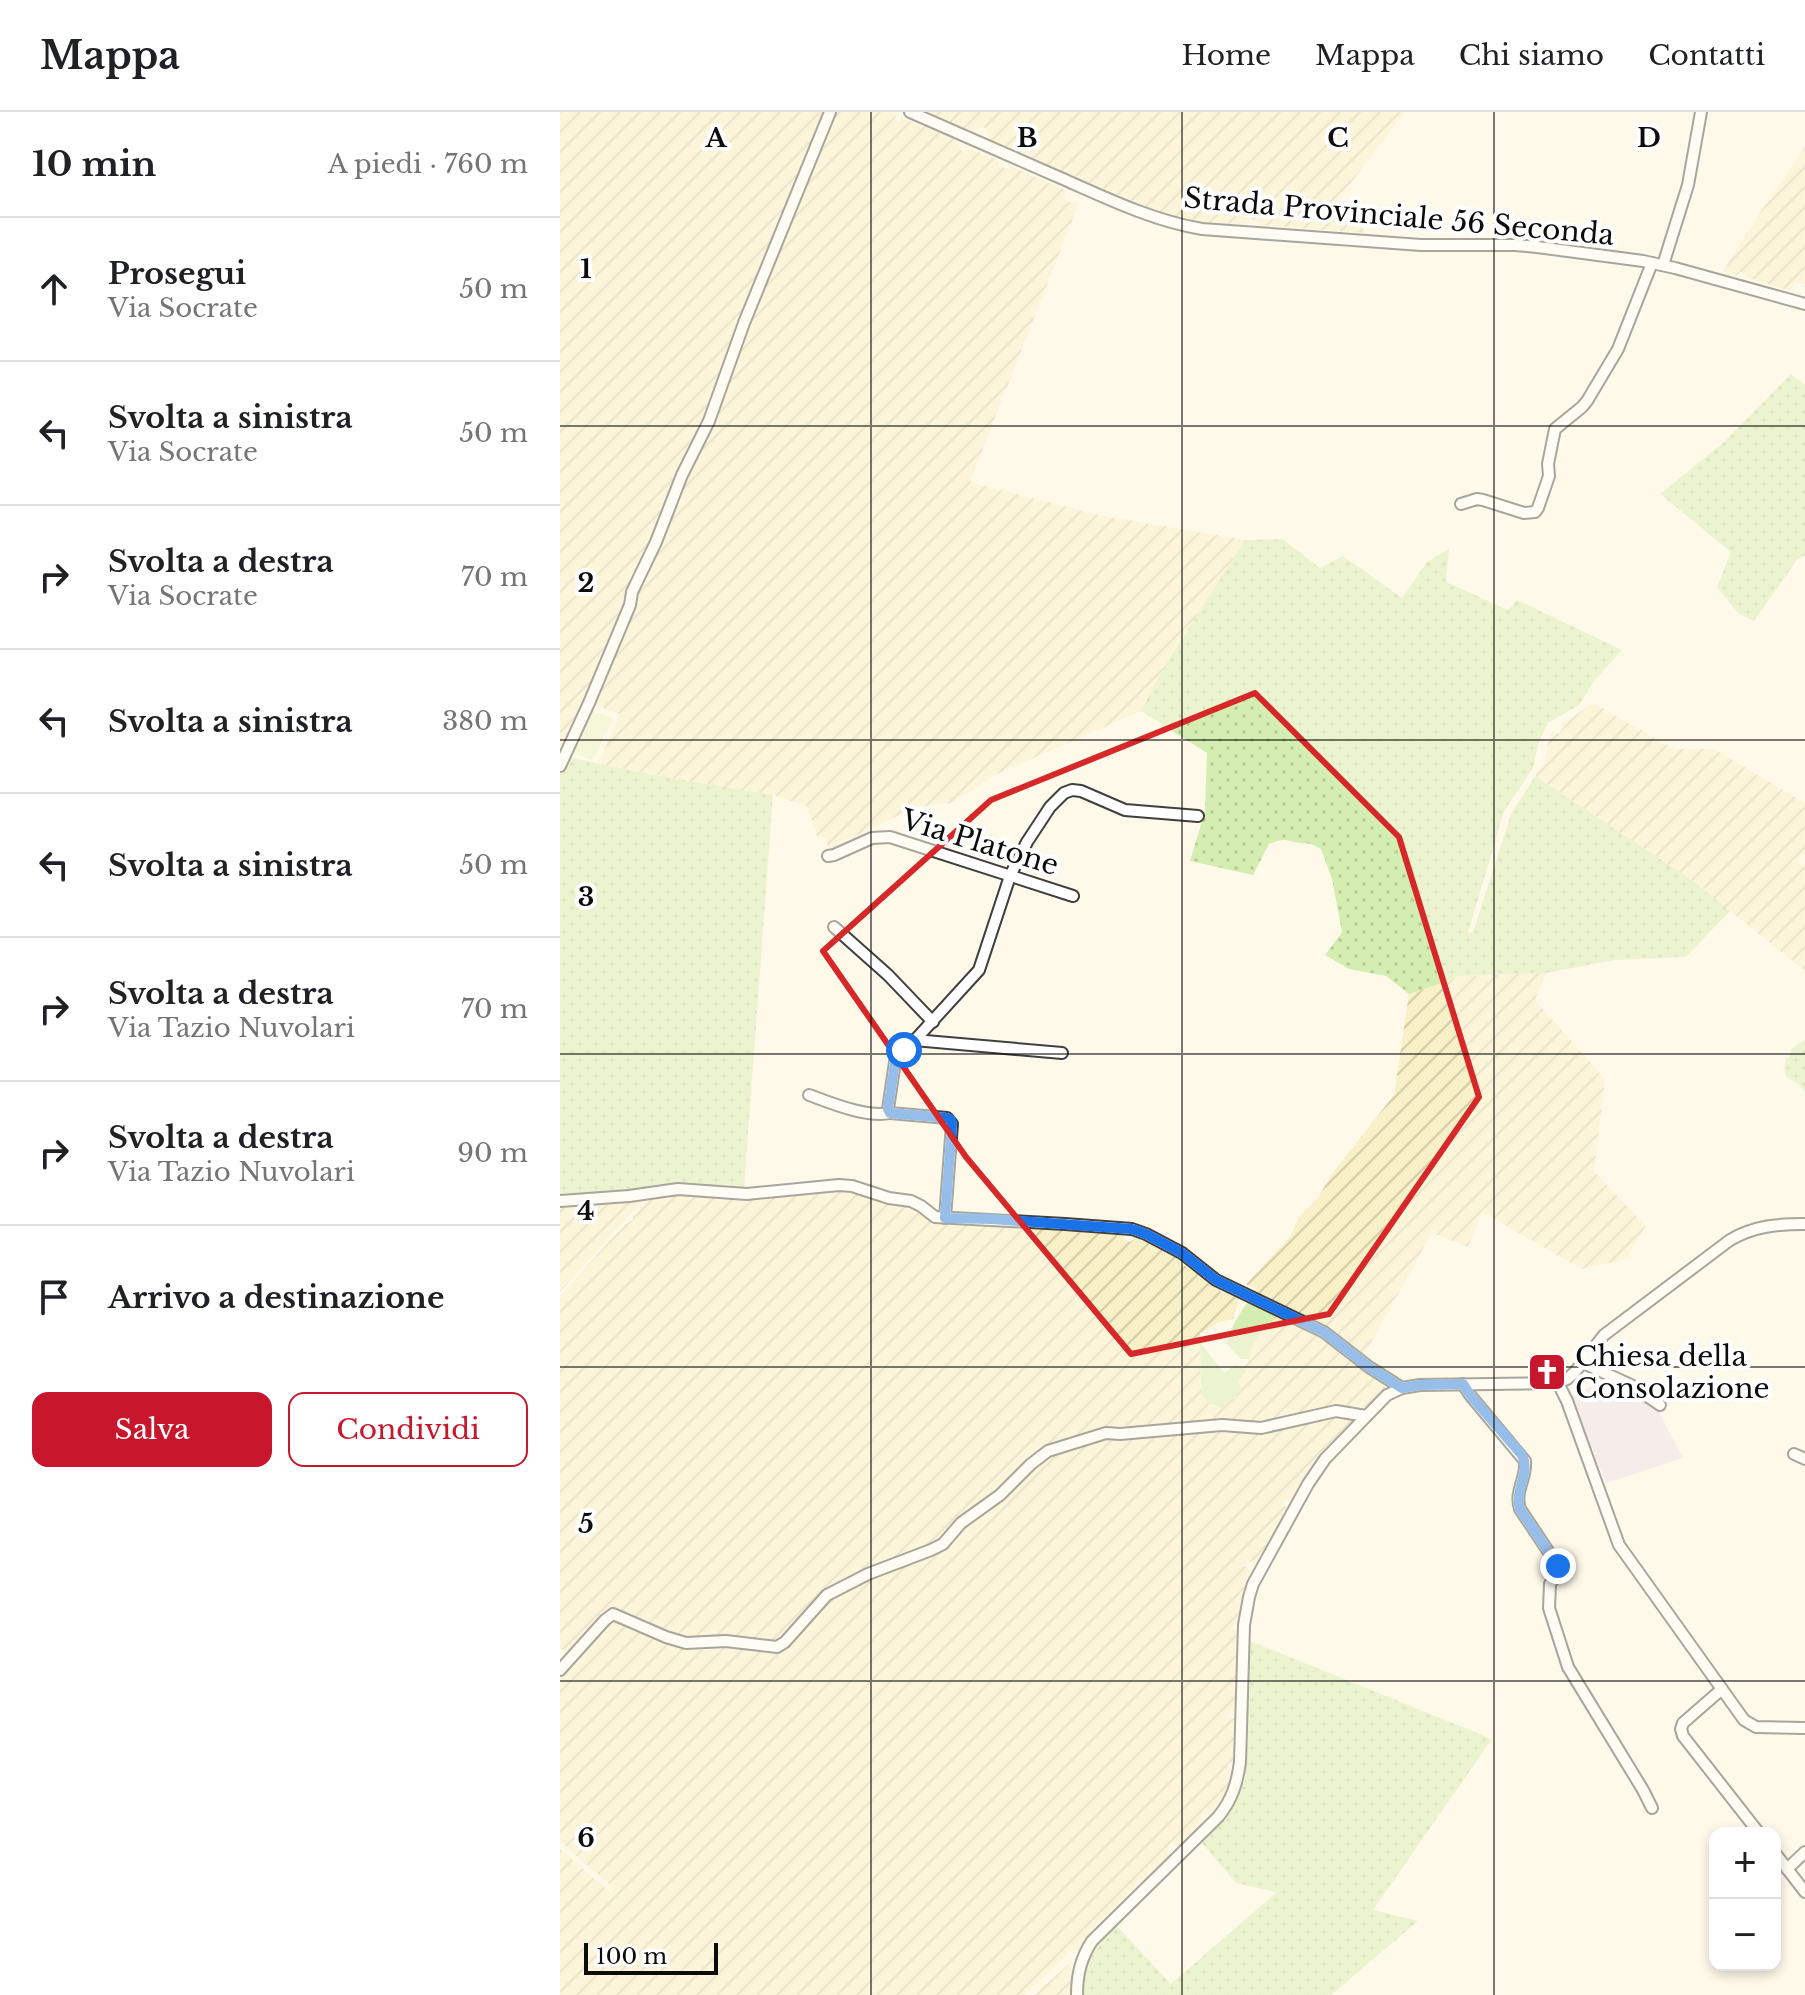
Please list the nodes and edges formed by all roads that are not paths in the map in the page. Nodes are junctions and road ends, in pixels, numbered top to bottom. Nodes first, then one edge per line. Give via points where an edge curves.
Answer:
1 (830, 112) edge
2 (910, 112) edge
3 (1701, 112) edge
4 (1658, 264) junction
5 (1805, 304) edge
6 (1461, 504) dead end
7 (560, 766) edge
8 (1198, 816) dead end
9 (828, 856) dead end
10 (1010, 876) junction
11 (1073, 896) dead end
12 (834, 927) dead end
13 (933, 1022) junction
14 (914, 1040) junction
15 (1062, 1053) dead end
16 (809, 1095) dead end
17 (890, 1113) junction
18 (560, 1201) edge
19 (945, 1218) junction
20 (1805, 1224) edge
21 (1583, 1363) junction
22 (1558, 1383) junction
23 (1463, 1384) junction
24 (1402, 1388) junction
25 (1660, 1405) dead end
26 (1366, 1416) junction
27 (1794, 1454) dead end
28 (1805, 1459) edge
29 (560, 1670) edge
30 (1722, 1689) junction
31 (1805, 1728) edge
32 (1652, 1808) dead end
33 (1754, 1827) edge
34 (1805, 1852) edge
35 (1781, 1861) edge
36 (1787, 1869) junction
37 (1805, 1892) edge
38 (1077, 1995) edge

1 - 7 street via 709,421
2 - 4 street, Strada Provinciale 56 Seconda via 1180,225 1421,245 1515,245
3 - 4 street via 1688,185
4 - 5 street, Strada Provinciale 56 Seconda
4 - 6 street via 1587,401 1555,429 1549,476 1535,512 1477,499
8 - 10 street via 1125,810 1072,790 1050,807
9 - 10 street, Via Platone via 872,838 890,837
10 - 11 street, Via Platone
10 - 13 street via 979,970
12 - 13 street
13 - 14 street
14 - 15 street
14 - 17 street via 895,1062
16 - 17 street via 838,1106
17 - 19 street via 951,1120
18 - 19 street via 678,1189 747,1194 839,1185 911,1201
19 - 24 street via 1146,1234 1216,1280 1324,1332
20 - 21 street via 1766,1226 1730,1240 1615,1326
21 - 22 street
21 - 25 street
22 - 23 street
22 - 30 street via 1619,1545
23 - 24 street
23 - 32 street via 1525,1461 1517,1500 1558,1566 1550,1584 1549,1608 1568,1667
24 - 26 street
26 - 29 street via 1336,1411 1261,1428 1222,1425 1106,1433 1069,1444 1031,1464 943,1544 827,1595 777,1647 686,1643 613,1614
26 - 38 street via 1316,1470 1253,1584 1244,1625 1238,1780 1228,1804 1092,1941 1080,1965
27 - 28 street
30 - 31 street via 1750,1725
30 - 33 street via 1681,1729
34 - 36 street
35 - 36 street
36 - 37 street

